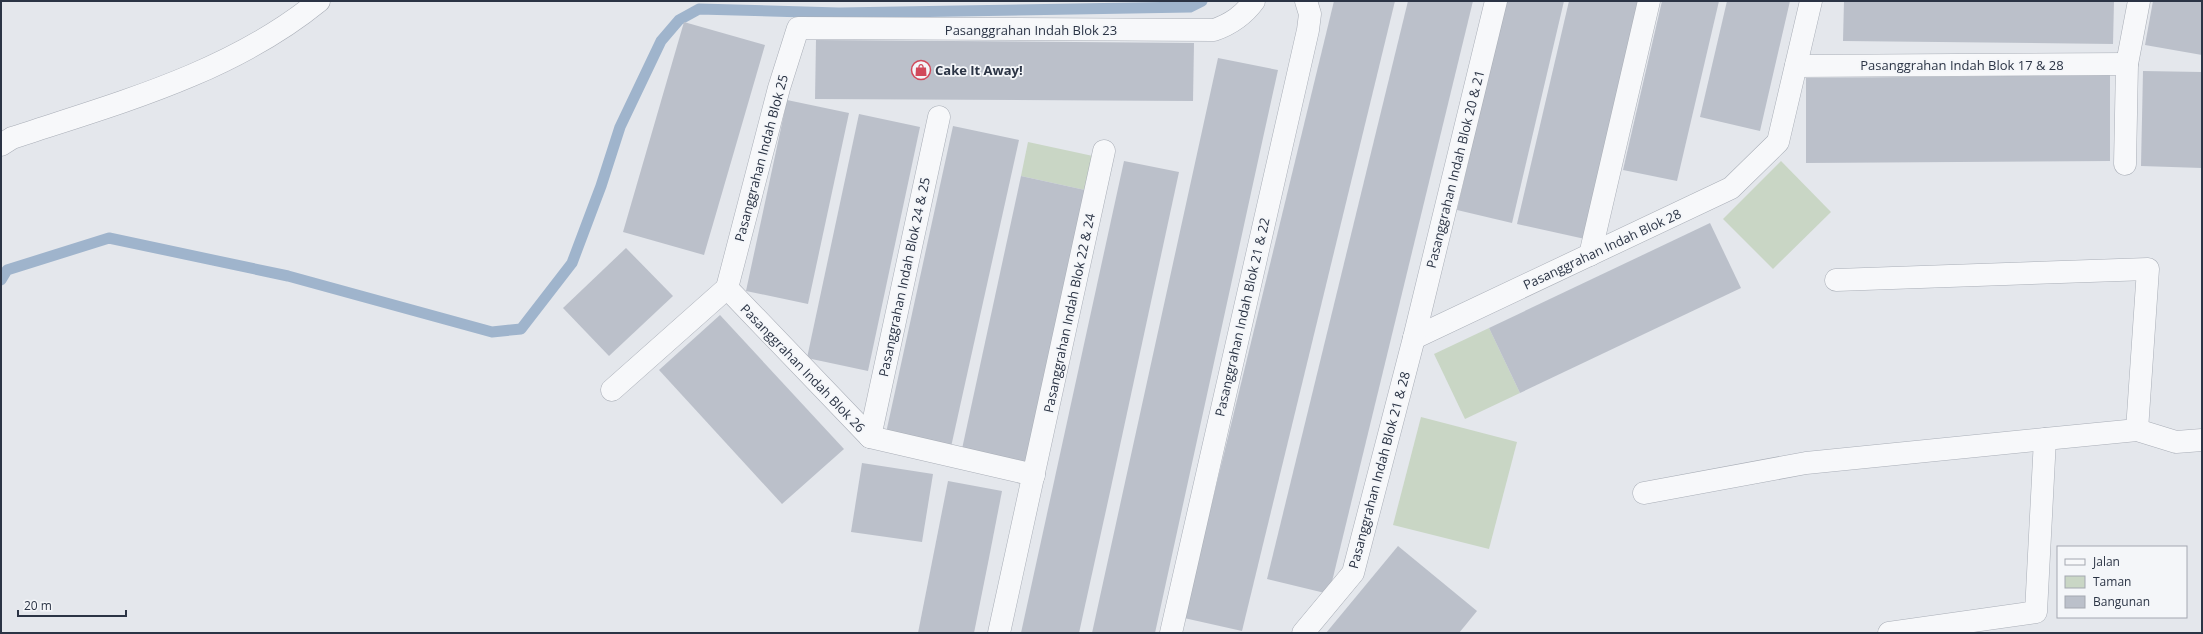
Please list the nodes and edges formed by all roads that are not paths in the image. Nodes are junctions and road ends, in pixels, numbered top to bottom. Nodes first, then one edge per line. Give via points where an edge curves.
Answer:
1 (319, 1) edge
2 (1254, 1) edge
3 (1306, 1) edge
4 (1496, 1) edge
5 (1649, 1) edge
6 (1811, 1) edge
7 (2139, 1) edge
8 (798, 28) joint
9 (2127, 64) junction
10 (1796, 66) junction
11 (939, 116) dead end
12 (1, 145) edge
13 (1104, 151) dead end
14 (2124, 164) dead end
15 (1590, 255) junction
16 (1836, 280) dead end
17 (726, 288) junction
18 (1414, 338) junction
19 (612, 390) dead end
20 (2136, 430) junction
21 (870, 437) junction
22 (2045, 439) junction
23 (2202, 440) edge
24 (1034, 475) junction
25 (1644, 493) dead end
26 (999, 633) edge
27 (1171, 633) edge
28 (1303, 633) edge
29 (1890, 633) edge

1 - 12 street via 302,15 235,56 148,92 12,138
2 - 8 street, Pasanggrahan Indah Blok 23 via 1244,14 1227,26 1214,30
3 - 27 street, Pasanggrahan Indah Blok 21 & 22 via 1310,14 1308,30
4 - 18 street, Pasanggrahan Indah Blok 20 & 21
5 - 15 street
6 - 10 street
7 - 9 street
8 - 17 street, Pasanggrahan Indah Blok 25 via 779,88
9 - 10 street, Pasanggrahan Indah Blok 17 & 28
9 - 14 street
10 - 15 street, Pasanggrahan Indah Blok 28 via 1778,142 1731,188
11 - 21 street, Pasanggrahan Indah Blok 24 & 25
13 - 24 street, Pasanggrahan Indah Blok 22 & 24
15 - 18 street, Pasanggrahan Indah Blok 28
16 - 20 street via 2148,269
17 - 19 street
17 - 21 street, Pasanggrahan Indah Blok 26
18 - 28 street, Pasanggrahan Indah Blok 21 & 28 via 1353,573
20 - 22 street
20 - 23 street via 2176,442
21 - 24 street, Pasanggrahan Indah Blok 26
22 - 25 street via 1806,463
22 - 29 street via 2036,612
24 - 26 street, Pasanggrahan Indah Blok 22 & 24

